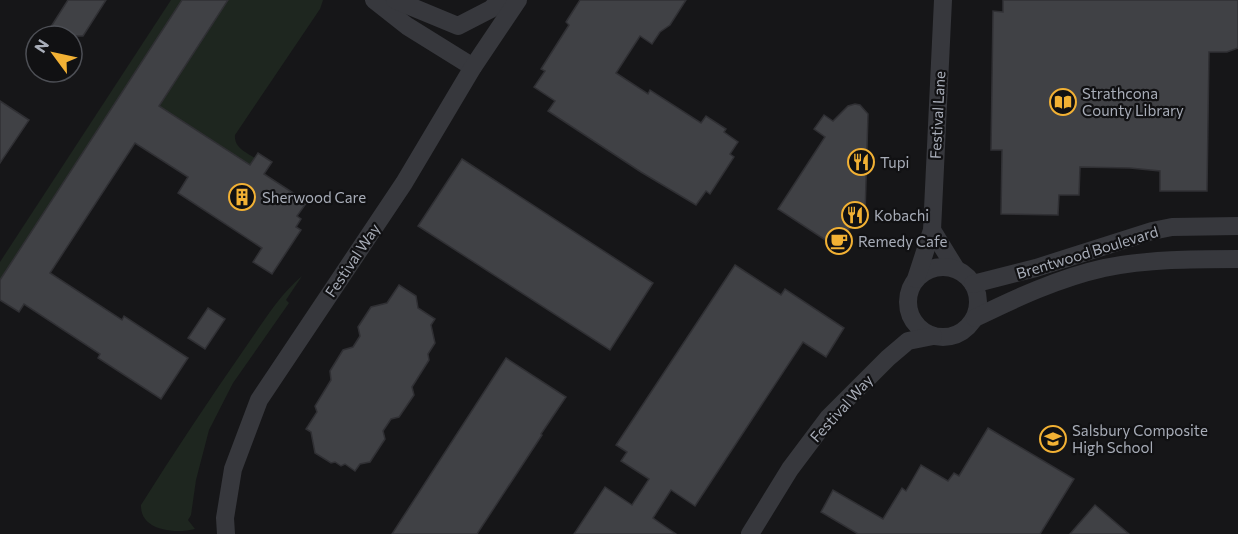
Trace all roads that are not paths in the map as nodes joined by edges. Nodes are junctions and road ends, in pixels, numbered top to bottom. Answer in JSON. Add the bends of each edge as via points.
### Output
{"nodes":[{"id":1,"x":374,"y":0,"type":"edge"},
{"id":2,"x":395,"y":0,"type":"edge"},
{"id":3,"x":500,"y":0,"type":"edge"},
{"id":4,"x":518,"y":0,"type":"edge"},
{"id":5,"x":943,"y":0,"type":"edge"},
{"id":6,"x":473,"y":67,"type":"junction"},
{"id":7,"x":1238,"y":226,"type":"edge"},
{"id":8,"x":932,"y":230,"type":"junction"},
{"id":9,"x":1238,"y":259,"type":"edge"},
{"id":10,"x":956,"y":269,"type":"junction"},
{"id":11,"x":916,"y":279,"type":"junction"},
{"id":12,"x":974,"y":284,"type":"junction"},
{"id":13,"x":975,"y":318,"type":"junction"},
{"id":14,"x":933,"y":336,"type":"junction"},
{"id":15,"x":226,"y":534,"type":"edge"},
{"id":16,"x":750,"y":534,"type":"edge"}],
"edges":[{"from":1,"to":6,"type":"street","via":[[407,26]]},
{"from":2,"to":3,"type":"street","via":[[458,26]]},
{"from":4,"to":6,"type":"street","name":"Festival Way"},
{"from":5,"to":8,"type":"street","name":"Festival Lane"},
{"from":6,"to":15,"type":"street","name":"Festival Way","via":[[404,183],[259,400],[233,469]]},
{"from":7,"to":12,"type":"street","name":"Brentwood Boulevard","via":[[1152,231]]},
{"from":8,"to":10,"type":"street"},
{"from":8,"to":11,"type":"street","name":"Festival Lane"},
{"from":9,"to":13,"type":"street","name":"Brentwood Boulevard","via":[[1165,260],[1104,268],[1042,287]]},
{"from":10,"to":11,"type":"street","via":[[934,267]]},
{"from":10,"to":12,"type":"street"},
{"from":11,"to":14,"type":"street","via":[[907,299],[908,312],[922,331]]},
{"from":12,"to":13,"type":"street","via":[[978,295]]},
{"from":13,"to":14,"type":"street","via":[[957,335]]},
{"from":14,"to":16,"type":"street","name":"Festival Way","via":[[908,341],[829,417]]}]}
